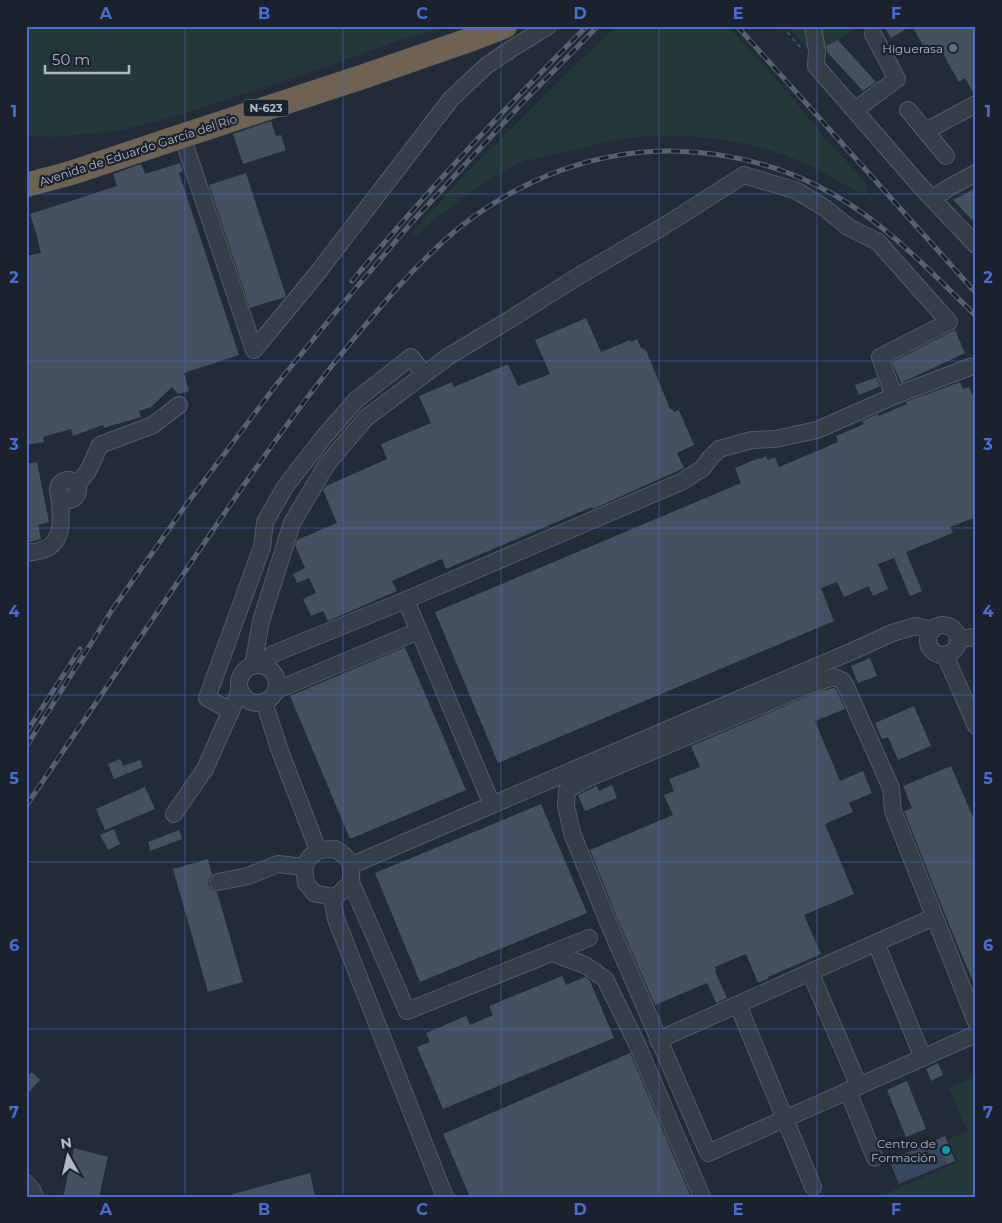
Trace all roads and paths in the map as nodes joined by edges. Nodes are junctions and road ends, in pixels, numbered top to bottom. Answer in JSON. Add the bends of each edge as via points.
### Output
{"nodes":[{"id":1,"x":505,"y":26,"type":"edge"},
{"id":2,"x":548,"y":26,"type":"edge"},
{"id":3,"x":782,"y":26,"type":"edge"},
{"id":4,"x":813,"y":26,"type":"edge"},
{"id":5,"x":873,"y":34,"type":"dead end"},
{"id":6,"x":816,"y":66,"type":"junction"},
{"id":7,"x":974,"y":109,"type":"edge"},
{"id":8,"x":854,"y":110,"type":"junction"},
{"id":9,"x":908,"y":110,"type":"dead end"},
{"id":10,"x":926,"y":131,"type":"junction"},
{"id":11,"x":182,"y":136,"type":"junction"},
{"id":12,"x":946,"y":156,"type":"dead end"},
{"id":13,"x":976,"y":173,"type":"edge"},
{"id":14,"x":26,"y":185,"type":"edge"},
{"id":15,"x":932,"y":199,"type":"junction"},
{"id":16,"x":976,"y":245,"type":"edge"},
{"id":17,"x":976,"y":366,"type":"edge"},
{"id":18,"x":424,"y":374,"type":"junction"},
{"id":19,"x":894,"y":396,"type":"junction"},
{"id":20,"x":179,"y":405,"type":"dead end"},
{"id":21,"x":26,"y":553,"type":"edge"},
{"id":22,"x":406,"y":600,"type":"junction"},
{"id":23,"x":932,"y":630,"type":"junction"},
{"id":24,"x":418,"y":631,"type":"junction"},
{"id":25,"x":976,"y":637,"type":"edge"},
{"id":26,"x":958,"y":640,"type":"junction"},
{"id":27,"x":945,"y":655,"type":"junction"},
{"id":28,"x":256,"y":666,"type":"junction"},
{"id":29,"x":240,"y":690,"type":"junction"},
{"id":30,"x":277,"y":690,"type":"junction"},
{"id":31,"x":264,"y":702,"type":"junction"},
{"id":32,"x":231,"y":711,"type":"junction"},
{"id":33,"x":976,"y":726,"type":"edge"},
{"id":34,"x":492,"y":805,"type":"junction"},
{"id":35,"x":174,"y":814,"type":"dead end"},
{"id":36,"x":318,"y":850,"type":"junction"},
{"id":37,"x":352,"y":865,"type":"junction"},
{"id":38,"x":304,"y":867,"type":"junction"},
{"id":39,"x":218,"y":882,"type":"dead end"},
{"id":40,"x":351,"y":882,"type":"junction"},
{"id":41,"x":332,"y":897,"type":"junction"},
{"id":42,"x":934,"y":917,"type":"junction"},
{"id":43,"x":589,"y":938,"type":"dead end"},
{"id":44,"x":876,"y":943,"type":"junction"},
{"id":45,"x":552,"y":953,"type":"junction"},
{"id":46,"x":810,"y":972,"type":"junction"},
{"id":47,"x":738,"y":1005,"type":"junction"},
{"id":48,"x":976,"y":1022,"type":"edge"},
{"id":49,"x":976,"y":1034,"type":"edge"},
{"id":50,"x":658,"y":1040,"type":"junction"},
{"id":51,"x":923,"y":1058,"type":"junction"},
{"id":52,"x":853,"y":1088,"type":"junction"},
{"id":53,"x":785,"y":1119,"type":"junction"},
{"id":54,"x":875,"y":1158,"type":"dead end"},
{"id":55,"x":26,"y":1183,"type":"edge"},
{"id":56,"x":813,"y":1187,"type":"dead end"},
{"id":57,"x":35,"y":1197,"type":"edge"},
{"id":58,"x":445,"y":1197,"type":"edge"},
{"id":59,"x":702,"y":1197,"type":"edge"}],
"edges":[{"from":1,"to":11,"type":"highway","name":"Avenida de Eduardo García del Río","number":"N-623"},
{"from":2,"to":11,"type":"street","via":[[486,66],[451,99],[254,350]]},
{"from":3,"to":6,"type":"path"},
{"from":4,"to":6,"type":"street"},
{"from":5,"to":8,"type":"street","via":[[897,79]]},
{"from":6,"to":8,"type":"street"},
{"from":7,"to":10,"type":"street"},
{"from":8,"to":15,"type":"street"},
{"from":9,"to":10,"type":"street"},
{"from":10,"to":12,"type":"street"},
{"from":11,"to":14,"type":"highway","name":"Avenida de Eduardo García del Río","number":"N-623"},
{"from":13,"to":15,"type":"street"},
{"from":15,"to":16,"type":"street"},
{"from":17,"to":19,"type":"street"},
{"from":18,"to":19,"type":"street","via":[[744,175],[798,191],[848,227],[878,242],[949,322],[880,357]]},
{"from":18,"to":28,"type":"street","via":[[366,418],[327,464],[292,523],[261,620]]},
{"from":18,"to":32,"type":"street","via":[[411,357],[356,400],[285,487],[265,522],[262,546],[207,698]]},
{"from":19,"to":22,"type":"street","via":[[817,430],[775,439],[752,440],[719,449],[703,468],[681,482]]},
{"from":20,"to":21,"type":"street","via":[[153,425],[100,445],[88,471],[70,493],[58,538],[42,550]]},
{"from":22,"to":24,"type":"street"},
{"from":22,"to":28,"type":"street","via":[[273,654]]},
{"from":23,"to":26,"type":"street","via":[[946,626],[954,630]]},
{"from":23,"to":27,"type":"street","via":[[928,639],[930,648],[938,655]]},
{"from":23,"to":34,"type":"street","via":[[916,626],[892,633]]},
{"from":24,"to":30,"type":"street"},
{"from":24,"to":34,"type":"street"},
{"from":25,"to":26,"type":"street"},
{"from":26,"to":27,"type":"street","via":[[956,649]]},
{"from":27,"to":33,"type":"street"},
{"from":28,"to":29,"type":"street","via":[[242,675]]},
{"from":28,"to":30,"type":"street","via":[[273,672]]},
{"from":29,"to":31,"type":"street","via":[[249,701]]},
{"from":29,"to":32,"type":"street"},
{"from":30,"to":31,"type":"street"},
{"from":31,"to":36,"type":"street"},
{"from":32,"to":35,"type":"street","via":[[205,769]]},
{"from":34,"to":37,"type":"street"},
{"from":36,"to":37,"type":"street","via":[[335,849]]},
{"from":36,"to":38,"type":"street","via":[[308,858]]},
{"from":37,"to":40,"type":"street"},
{"from":38,"to":39,"type":"street","via":[[278,864],[248,876]]},
{"from":38,"to":41,"type":"street","via":[[306,883],[314,893]]},
{"from":40,"to":41,"type":"street"},
{"from":40,"to":45,"type":"street","via":[[407,1011]]},
{"from":41,"to":58,"type":"street","via":[[336,919]]},
{"from":42,"to":44,"type":"street"},
{"from":42,"to":48,"type":"street"},
{"from":42,"to":50,"type":"street","via":[[893,812],[891,788],[848,689],[843,681],[834,677],[584,780],[567,790],[566,806],[572,834]]},
{"from":43,"to":45,"type":"street"},
{"from":44,"to":46,"type":"street"},
{"from":44,"to":51,"type":"street"},
{"from":45,"to":59,"type":"street","via":[[585,965],[605,979],[640,1050]]},
{"from":46,"to":47,"type":"street"},
{"from":46,"to":52,"type":"street"},
{"from":47,"to":50,"type":"street"},
{"from":47,"to":53,"type":"street"},
{"from":49,"to":51,"type":"street"},
{"from":50,"to":53,"type":"street","via":[[708,1153]]},
{"from":51,"to":52,"type":"street"},
{"from":52,"to":53,"type":"street"},
{"from":52,"to":54,"type":"street"},
{"from":53,"to":56,"type":"street"},
{"from":55,"to":57,"type":"street"}]}
